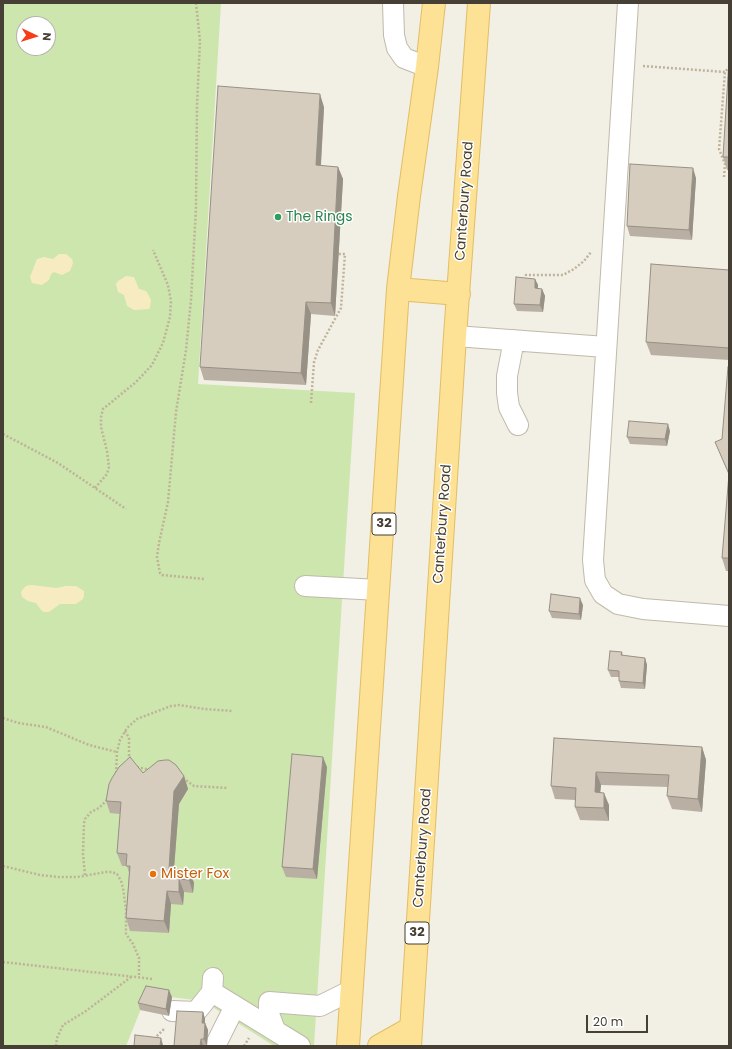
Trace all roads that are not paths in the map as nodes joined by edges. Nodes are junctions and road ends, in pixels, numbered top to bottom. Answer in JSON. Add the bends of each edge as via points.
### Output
{"nodes":[{"id":1,"x":393,"y":3,"type":"edge"},
{"id":2,"x":434,"y":3,"type":"edge"},
{"id":3,"x":479,"y":3,"type":"edge"},
{"id":4,"x":628,"y":3,"type":"edge"},
{"id":5,"x":427,"y":67,"type":"junction"},
{"id":6,"x":398,"y":289,"type":"junction"},
{"id":7,"x":459,"y":294,"type":"junction"},
{"id":8,"x":455,"y":336,"type":"junction"},
{"id":9,"x":514,"y":340,"type":"junction"},
{"id":10,"x":606,"y":347,"type":"junction"},
{"id":11,"x":518,"y":425,"type":"dead end"},
{"id":12,"x":305,"y":586,"type":"dead end"},
{"id":13,"x":379,"y":590,"type":"junction"},
{"id":14,"x":729,"y":616,"type":"edge"},
{"id":15,"x":352,"y":990,"type":"junction"},
{"id":16,"x":235,"y":1006,"type":"junction"},
{"id":17,"x":172,"y":1011,"type":"dead end"},
{"id":18,"x":275,"y":1030,"type":"junction"},
{"id":19,"x":215,"y":1036,"type":"edge"},
{"id":20,"x":410,"y":1037,"type":"edge"},
{"id":21,"x":300,"y":1046,"type":"edge"},
{"id":22,"x":348,"y":1046,"type":"edge"},
{"id":23,"x":379,"y":1046,"type":"edge"}],
"edges":[{"from":1,"to":5,"type":"street","via":[[397,48],[404,58]]},
{"from":2,"to":5,"type":"main road","number":"32"},
{"from":3,"to":7,"type":"main road","name":"Canterbury Road","number":"32"},
{"from":4,"to":10,"type":"street"},
{"from":5,"to":6,"type":"main road","number":"32"},
{"from":6,"to":7,"type":"main road"},
{"from":6,"to":13,"type":"main road","number":"32"},
{"from":7,"to":8,"type":"main road","name":"Canterbury Road","number":"32"},
{"from":8,"to":9,"type":"street"},
{"from":8,"to":20,"type":"main road","name":"Canterbury Road","number":"32"},
{"from":9,"to":10,"type":"street"},
{"from":9,"to":11,"type":"street","via":[[507,376],[507,393],[509,407]]},
{"from":10,"to":14,"type":"street","via":[[593,560],[595,580],[603,594],[618,604],[643,609]]},
{"from":12,"to":13,"type":"street"},
{"from":13,"to":15,"type":"main road","number":"32"},
{"from":15,"to":18,"type":"street","via":[[320,1006],[269,1002],[269,1014]]},
{"from":15,"to":22,"type":"main road","number":"32"},
{"from":16,"to":17,"type":"street","via":[[212,985],[196,1012]]},
{"from":16,"to":18,"type":"street"},
{"from":16,"to":19,"type":"street"},
{"from":18,"to":21,"type":"street"},
{"from":20,"to":23,"type":"main road"}]}
